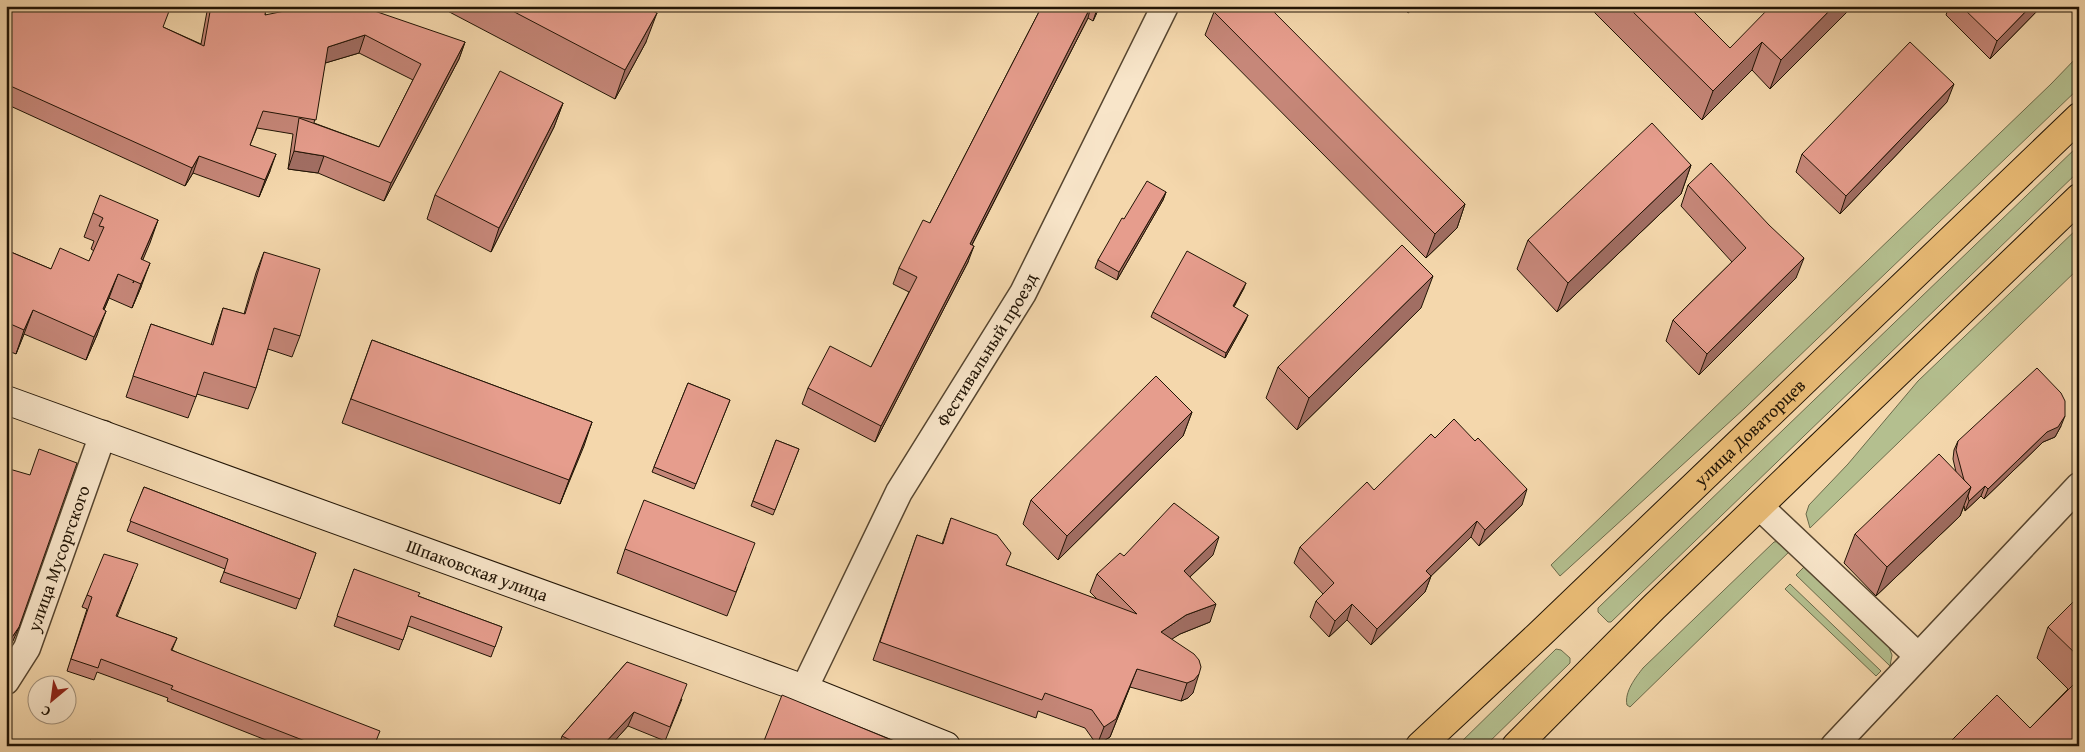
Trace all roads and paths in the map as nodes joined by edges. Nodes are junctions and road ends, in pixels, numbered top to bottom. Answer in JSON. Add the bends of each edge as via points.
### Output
{"nodes":[{"id":1,"x":1165,"y":6,"type":"edge"},
{"id":2,"x":2079,"y":117,"type":"edge"},
{"id":3,"x":2079,"y":198,"type":"edge"},
{"id":4,"x":6,"y":400,"type":"edge"},
{"id":5,"x":103,"y":434,"type":"junction"},
{"id":6,"x":2079,"y":486,"type":"edge"},
{"id":7,"x":1759,"y":506,"type":"junction"},
{"id":8,"x":1918,"y":656,"type":"junction"},
{"id":9,"x":6,"y":681,"type":"edge"},
{"id":10,"x":804,"y":689,"type":"junction"},
{"id":11,"x":946,"y":746,"type":"edge"},
{"id":12,"x":1420,"y":746,"type":"edge"},
{"id":13,"x":1516,"y":746,"type":"edge"},
{"id":14,"x":1834,"y":746,"type":"edge"}],
"edges":[{"from":1,"to":10,"type":"street","name":"Фестивальный проезд","via":[[1023,293],[899,492]]},
{"from":2,"to":12,"type":"main road","name":"улица Доваторцев"},
{"from":3,"to":7,"type":"main road"},
{"from":4,"to":5,"type":"main road","name":"Шпаковская улица"},
{"from":5,"to":9,"type":"street","name":"улица Мусоргского","via":[[27,648]]},
{"from":5,"to":10,"type":"main road","name":"Шпаковская улица"},
{"from":6,"to":8,"type":"street"},
{"from":7,"to":8,"type":"street"},
{"from":7,"to":13,"type":"main road"},
{"from":8,"to":14,"type":"street"},
{"from":10,"to":11,"type":"main road","name":"Шпаковская улица"}]}
